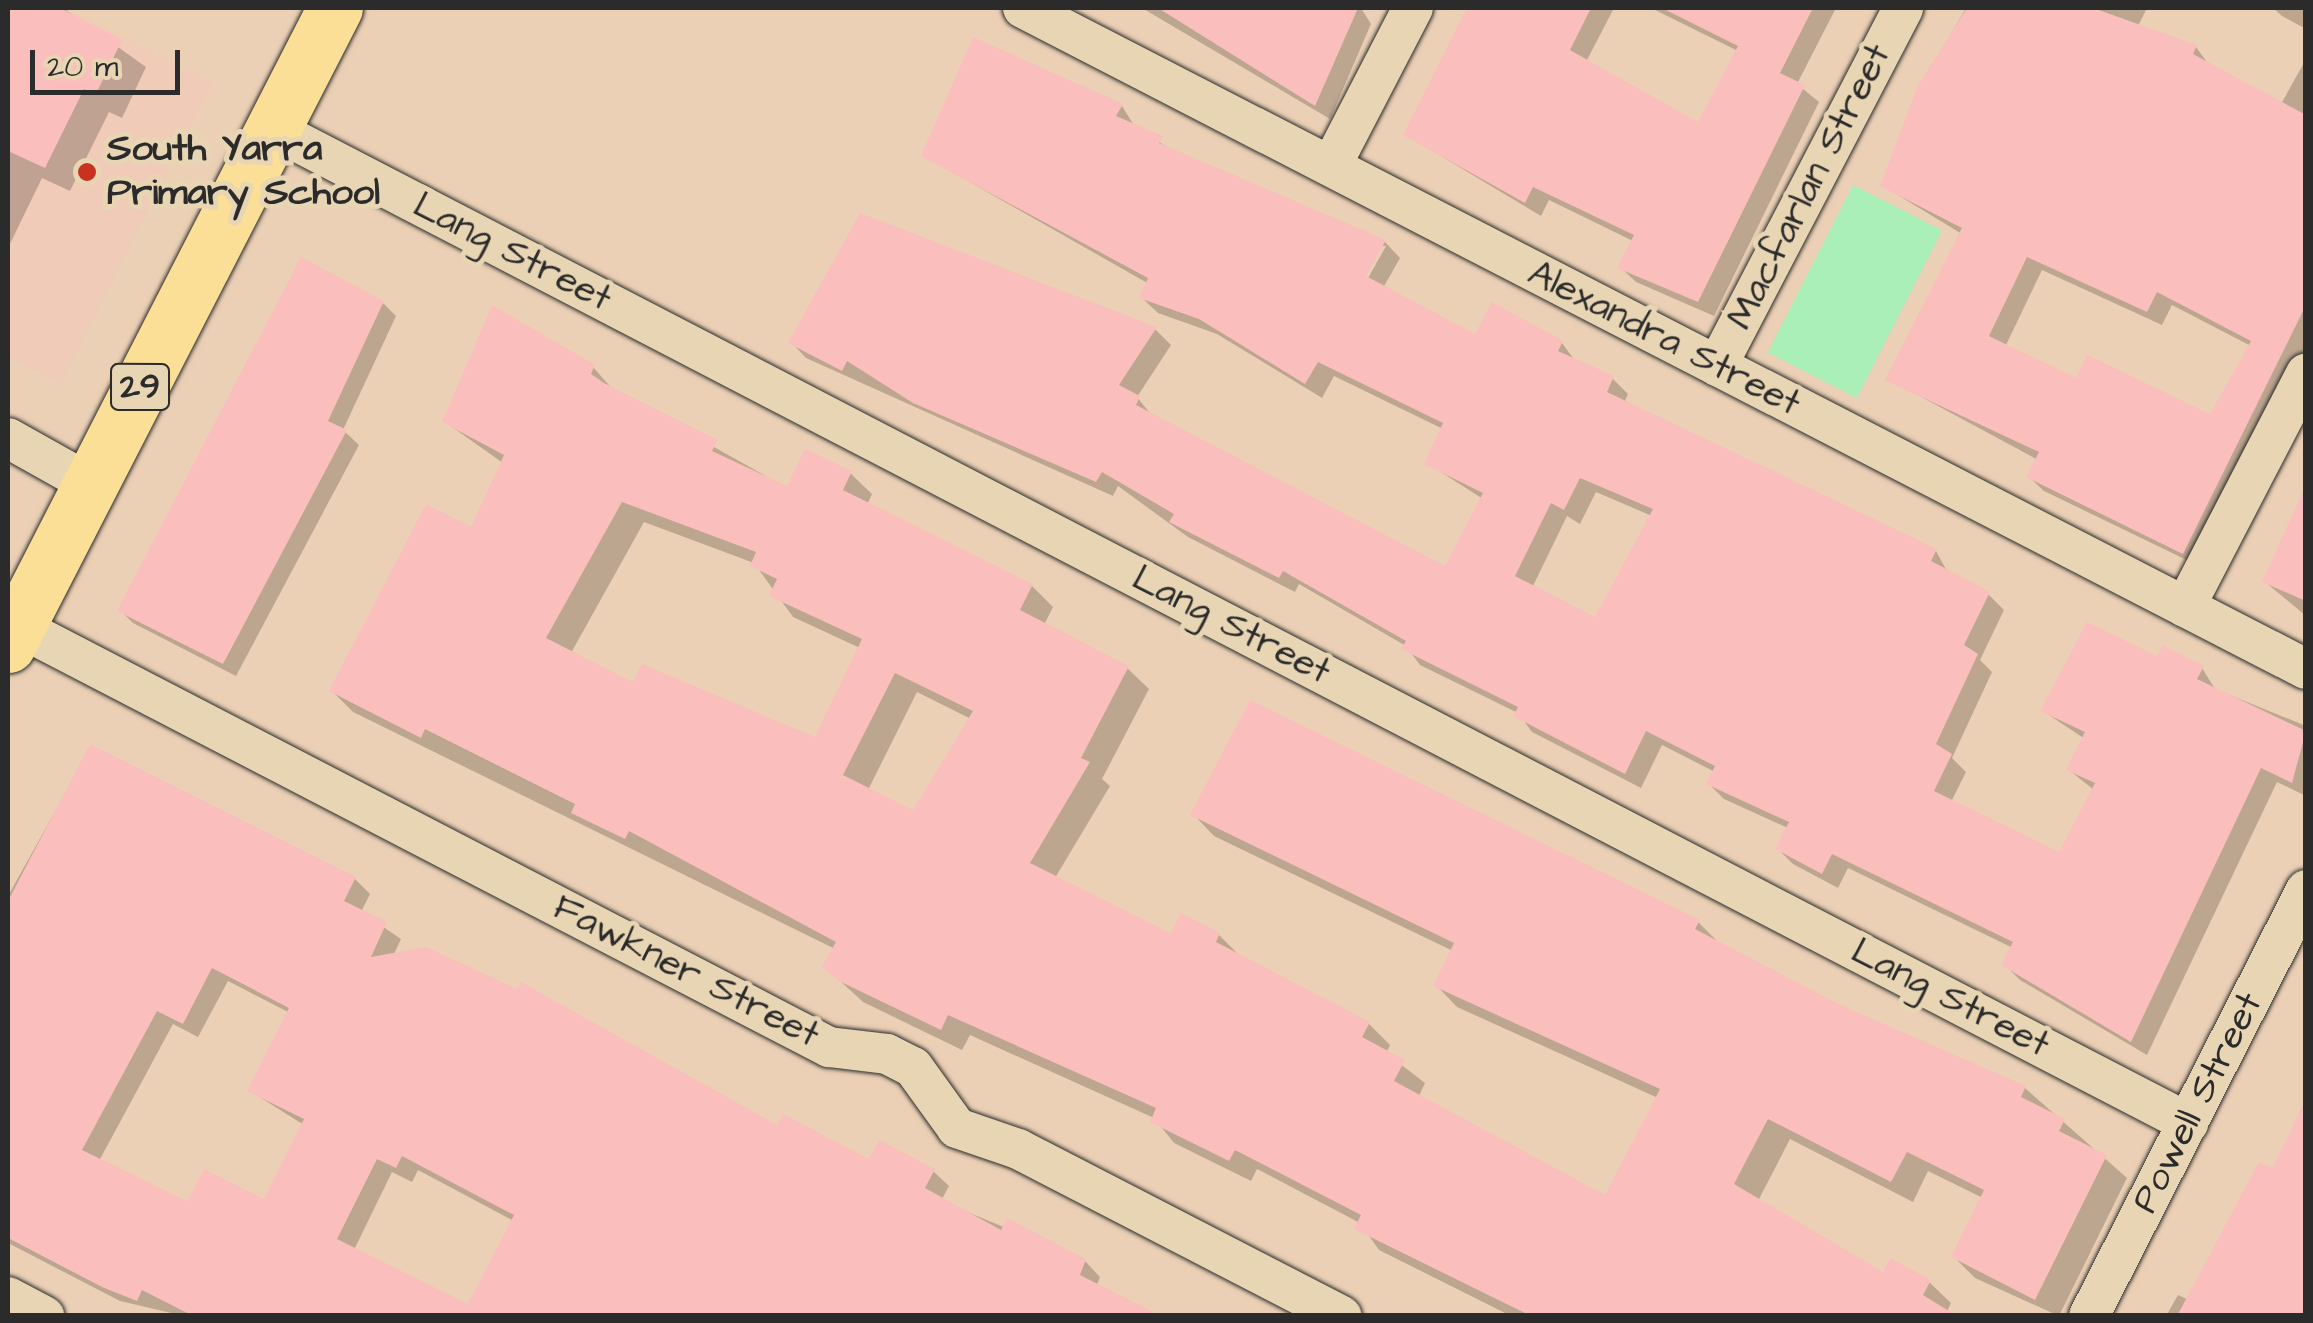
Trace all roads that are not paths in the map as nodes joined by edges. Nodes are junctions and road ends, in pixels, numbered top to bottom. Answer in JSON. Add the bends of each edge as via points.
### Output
{"nodes":[{"id":1,"x":335,"y":8,"type":"edge"},
{"id":2,"x":1023,"y":8,"type":"edge"},
{"id":3,"x":1414,"y":8,"type":"edge"},
{"id":4,"x":1902,"y":8,"type":"edge"},
{"id":5,"x":274,"y":129,"type":"junction"},
{"id":6,"x":1330,"y":166,"type":"junction"},
{"id":7,"x":1717,"y":366,"type":"junction"},
{"id":8,"x":2306,"y":374,"type":"edge"},
{"id":9,"x":8,"y":438,"type":"edge"},
{"id":10,"x":90,"y":484,"type":"junction"},
{"id":11,"x":2185,"y":608,"type":"junction"},
{"id":12,"x":12,"y":635,"type":"edge"},
{"id":13,"x":2306,"y":669,"type":"edge"},
{"id":14,"x":2306,"y":890,"type":"edge"},
{"id":15,"x":2188,"y":1123,"type":"junction"},
{"id":16,"x":8,"y":1297,"type":"edge"},
{"id":17,"x":44,"y":1316,"type":"edge"},
{"id":18,"x":1341,"y":1316,"type":"edge"},
{"id":19,"x":2089,"y":1316,"type":"edge"}],
"edges":[{"from":1,"to":5,"type":"highway","number":"29"},
{"from":2,"to":6,"type":"street","name":"Alexandra Street"},
{"from":3,"to":6,"type":"street"},
{"from":4,"to":7,"type":"street","name":"Macfarlan Street"},
{"from":5,"to":10,"type":"highway","number":"29"},
{"from":5,"to":15,"type":"street","name":"Lang Street"},
{"from":6,"to":7,"type":"street","name":"Alexandra Street"},
{"from":7,"to":11,"type":"street","name":"Alexandra Street"},
{"from":8,"to":11,"type":"street"},
{"from":9,"to":10,"type":"street"},
{"from":10,"to":12,"type":"highway","number":"29"},
{"from":11,"to":13,"type":"street","name":"Alexandra Street"},
{"from":12,"to":18,"type":"street","name":"Fawkner Street","via":[[829,1047],[887,1054],[912,1068],[956,1128],[1018,1149]]},
{"from":14,"to":15,"type":"street","name":"Powell Street"},
{"from":15,"to":19,"type":"street","name":"Powell Street"},
{"from":16,"to":17,"type":"street"}]}
